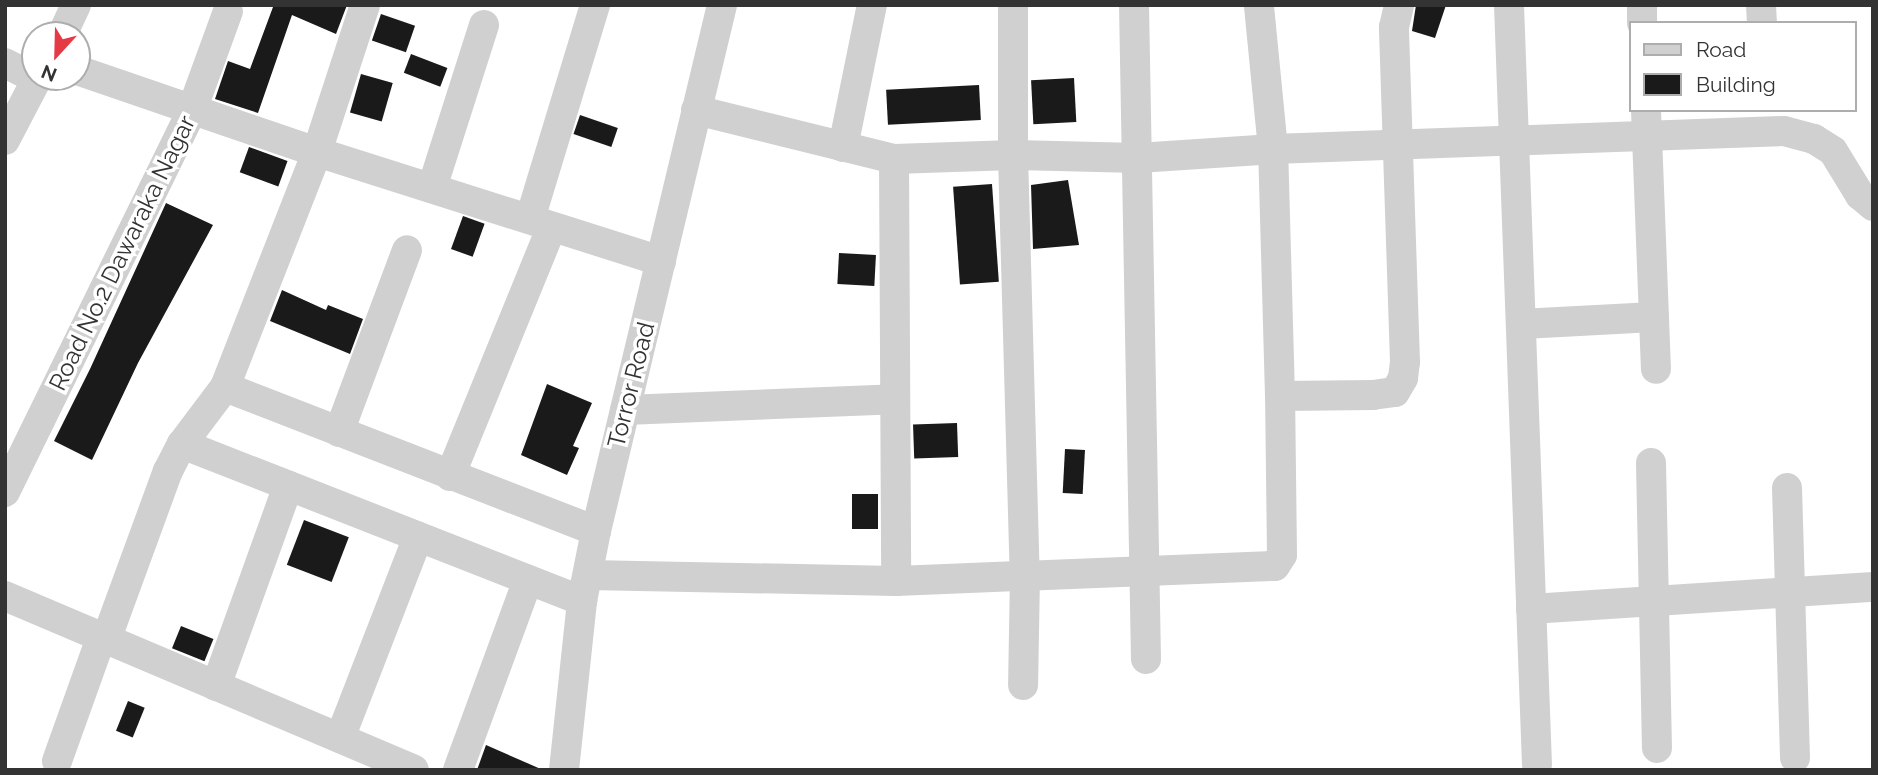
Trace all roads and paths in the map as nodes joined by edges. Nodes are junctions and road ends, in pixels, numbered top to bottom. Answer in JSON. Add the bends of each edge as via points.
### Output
{"nodes":[{"id":1,"x":76,"y":5,"type":"edge"},
{"id":2,"x":365,"y":5,"type":"edge"},
{"id":3,"x":595,"y":5,"type":"edge"},
{"id":4,"x":722,"y":5,"type":"edge"},
{"id":5,"x":872,"y":5,"type":"edge"},
{"id":6,"x":1013,"y":5,"type":"edge"},
{"id":7,"x":1134,"y":5,"type":"edge"},
{"id":8,"x":1259,"y":5,"type":"edge"},
{"id":9,"x":1399,"y":5,"type":"edge"},
{"id":10,"x":1509,"y":5,"type":"edge"},
{"id":11,"x":228,"y":11,"type":"dead end"},
{"id":12,"x":69,"y":21,"type":"edge"},
{"id":13,"x":484,"y":25,"type":"dead end"},
{"id":14,"x":5,"y":63,"type":"edge"},
{"id":15,"x":21,"y":70,"type":"edge"},
{"id":16,"x":91,"y":75,"type":"edge"},
{"id":17,"x":31,"y":91,"type":"edge"},
{"id":18,"x":192,"y":110,"type":"junction"},
{"id":19,"x":696,"y":110,"type":"junction"},
{"id":20,"x":1767,"y":121,"type":"edge"},
{"id":21,"x":1647,"y":123,"type":"edge"},
{"id":22,"x":5,"y":140,"type":"edge"},
{"id":23,"x":1516,"y":141,"type":"junction"},
{"id":24,"x":843,"y":147,"type":"junction"},
{"id":25,"x":1399,"y":147,"type":"junction"},
{"id":26,"x":1273,"y":149,"type":"junction"},
{"id":27,"x":317,"y":152,"type":"junction"},
{"id":28,"x":1013,"y":155,"type":"junction"},
{"id":29,"x":1138,"y":158,"type":"junction"},
{"id":30,"x":894,"y":159,"type":"junction"},
{"id":31,"x":432,"y":188,"type":"junction"},
{"id":32,"x":1873,"y":206,"type":"edge"},
{"id":33,"x":541,"y":223,"type":"junction"},
{"id":34,"x":407,"y":250,"type":"dead end"},
{"id":35,"x":661,"y":261,"type":"junction"},
{"id":36,"x":1654,"y":317,"type":"junction"},
{"id":37,"x":1522,"y":324,"type":"junction"},
{"id":38,"x":1656,"y":369,"type":"dead end"},
{"id":39,"x":225,"y":387,"type":"junction"},
{"id":40,"x":1280,"y":396,"type":"junction"},
{"id":41,"x":895,"y":398,"type":"junction"},
{"id":42,"x":625,"y":410,"type":"junction"},
{"id":43,"x":339,"y":432,"type":"junction"},
{"id":44,"x":182,"y":444,"type":"junction"},
{"id":45,"x":1651,"y":463,"type":"dead end"},
{"id":46,"x":450,"y":476,"type":"junction"},
{"id":47,"x":288,"y":486,"type":"junction"},
{"id":48,"x":1787,"y":488,"type":"dead end"},
{"id":49,"x":5,"y":492,"type":"edge"},
{"id":50,"x":596,"y":531,"type":"junction"},
{"id":51,"x":418,"y":537,"type":"junction"},
{"id":52,"x":1145,"y":570,"type":"junction"},
{"id":53,"x":1026,"y":575,"type":"junction"},
{"id":54,"x":528,"y":580,"type":"junction"},
{"id":55,"x":896,"y":581,"type":"junction"},
{"id":56,"x":1873,"y":587,"type":"edge"},
{"id":57,"x":585,"y":588,"type":"junction"},
{"id":58,"x":1791,"y":591,"type":"junction"},
{"id":59,"x":5,"y":596,"type":"edge"},
{"id":60,"x":1653,"y":601,"type":"junction"},
{"id":61,"x":1531,"y":609,"type":"junction"},
{"id":62,"x":103,"y":639,"type":"junction"},
{"id":63,"x":1146,"y":659,"type":"dead end"},
{"id":64,"x":1023,"y":685,"type":"dead end"},
{"id":65,"x":216,"y":686,"type":"junction"},
{"id":66,"x":340,"y":738,"type":"junction"},
{"id":67,"x":1657,"y":748,"type":"dead end"},
{"id":68,"x":1795,"y":758,"type":"dead end"},
{"id":69,"x":57,"y":761,"type":"dead end"},
{"id":70,"x":1536,"y":764,"type":"dead end"},
{"id":71,"x":414,"y":770,"type":"edge"},
{"id":72,"x":458,"y":770,"type":"edge"},
{"id":73,"x":565,"y":770,"type":"edge"}],
"edges":[{"from":1,"to":12,"type":"street"},
{"from":2,"to":27,"type":"street"},
{"from":3,"to":33,"type":"street"},
{"from":4,"to":19,"type":"street","name":"Torror Road"},
{"from":5,"to":24,"type":"street"},
{"from":6,"to":28,"type":"street"},
{"from":7,"to":29,"type":"street"},
{"from":8,"to":26,"type":"street"},
{"from":9,"to":25,"type":"street","via":[[1394,27]]},
{"from":10,"to":23,"type":"street"},
{"from":11,"to":18,"type":"street","name":"Road No.2 Dawaraka Nagar"},
{"from":13,"to":31,"type":"street"},
{"from":14,"to":15,"type":"street"},
{"from":16,"to":18,"type":"street"},
{"from":17,"to":22,"type":"street"},
{"from":18,"to":27,"type":"street"},
{"from":18,"to":49,"type":"street","name":"Road No.2 Dawaraka Nagar"},
{"from":19,"to":24,"type":"street"},
{"from":19,"to":35,"type":"street","name":"Torror Road"},
{"from":20,"to":21,"type":"street"},
{"from":20,"to":32,"type":"street","via":[[1833,151],[1860,195]]},
{"from":21,"to":23,"type":"street"},
{"from":21,"to":36,"type":"street"},
{"from":23,"to":25,"type":"street"},
{"from":23,"to":37,"type":"street"},
{"from":24,"to":30,"type":"street"},
{"from":25,"to":26,"type":"street"},
{"from":25,"to":40,"type":"street","via":[[1403,378],[1395,391],[1373,395]]},
{"from":26,"to":29,"type":"street"},
{"from":26,"to":40,"type":"street"},
{"from":27,"to":31,"type":"street"},
{"from":27,"to":39,"type":"street"},
{"from":28,"to":29,"type":"street"},
{"from":28,"to":30,"type":"street"},
{"from":28,"to":53,"type":"street"},
{"from":29,"to":52,"type":"street"},
{"from":30,"to":41,"type":"street"},
{"from":31,"to":33,"type":"street"},
{"from":33,"to":35,"type":"street"},
{"from":33,"to":46,"type":"street"},
{"from":34,"to":43,"type":"street"},
{"from":35,"to":42,"type":"street","name":"Torror Road"},
{"from":36,"to":37,"type":"street"},
{"from":36,"to":38,"type":"street"},
{"from":37,"to":61,"type":"street"},
{"from":39,"to":43,"type":"street"},
{"from":39,"to":44,"type":"street"},
{"from":40,"to":52,"type":"street","via":[[1280,561],[1268,568]]},
{"from":41,"to":42,"type":"street"},
{"from":41,"to":55,"type":"street"},
{"from":42,"to":50,"type":"street","name":"Torror Road"},
{"from":43,"to":46,"type":"street"},
{"from":44,"to":47,"type":"street"},
{"from":44,"to":62,"type":"street"},
{"from":45,"to":60,"type":"street"},
{"from":46,"to":50,"type":"street"},
{"from":47,"to":51,"type":"street"},
{"from":47,"to":65,"type":"street"},
{"from":48,"to":58,"type":"street"},
{"from":50,"to":57,"type":"street","name":"Torror Road"},
{"from":51,"to":54,"type":"street"},
{"from":51,"to":66,"type":"street"},
{"from":52,"to":53,"type":"street"},
{"from":52,"to":63,"type":"street"},
{"from":53,"to":55,"type":"street"},
{"from":53,"to":64,"type":"street"},
{"from":54,"to":57,"type":"street"},
{"from":54,"to":72,"type":"street"},
{"from":55,"to":57,"type":"street"},
{"from":56,"to":58,"type":"street"},
{"from":57,"to":73,"type":"street","name":"Torror Road"},
{"from":58,"to":60,"type":"street"},
{"from":58,"to":68,"type":"street"},
{"from":59,"to":62,"type":"street"},
{"from":60,"to":61,"type":"street"},
{"from":60,"to":67,"type":"street"},
{"from":61,"to":70,"type":"street"},
{"from":62,"to":65,"type":"street"},
{"from":62,"to":69,"type":"street"},
{"from":65,"to":66,"type":"street"},
{"from":66,"to":71,"type":"street"}]}
